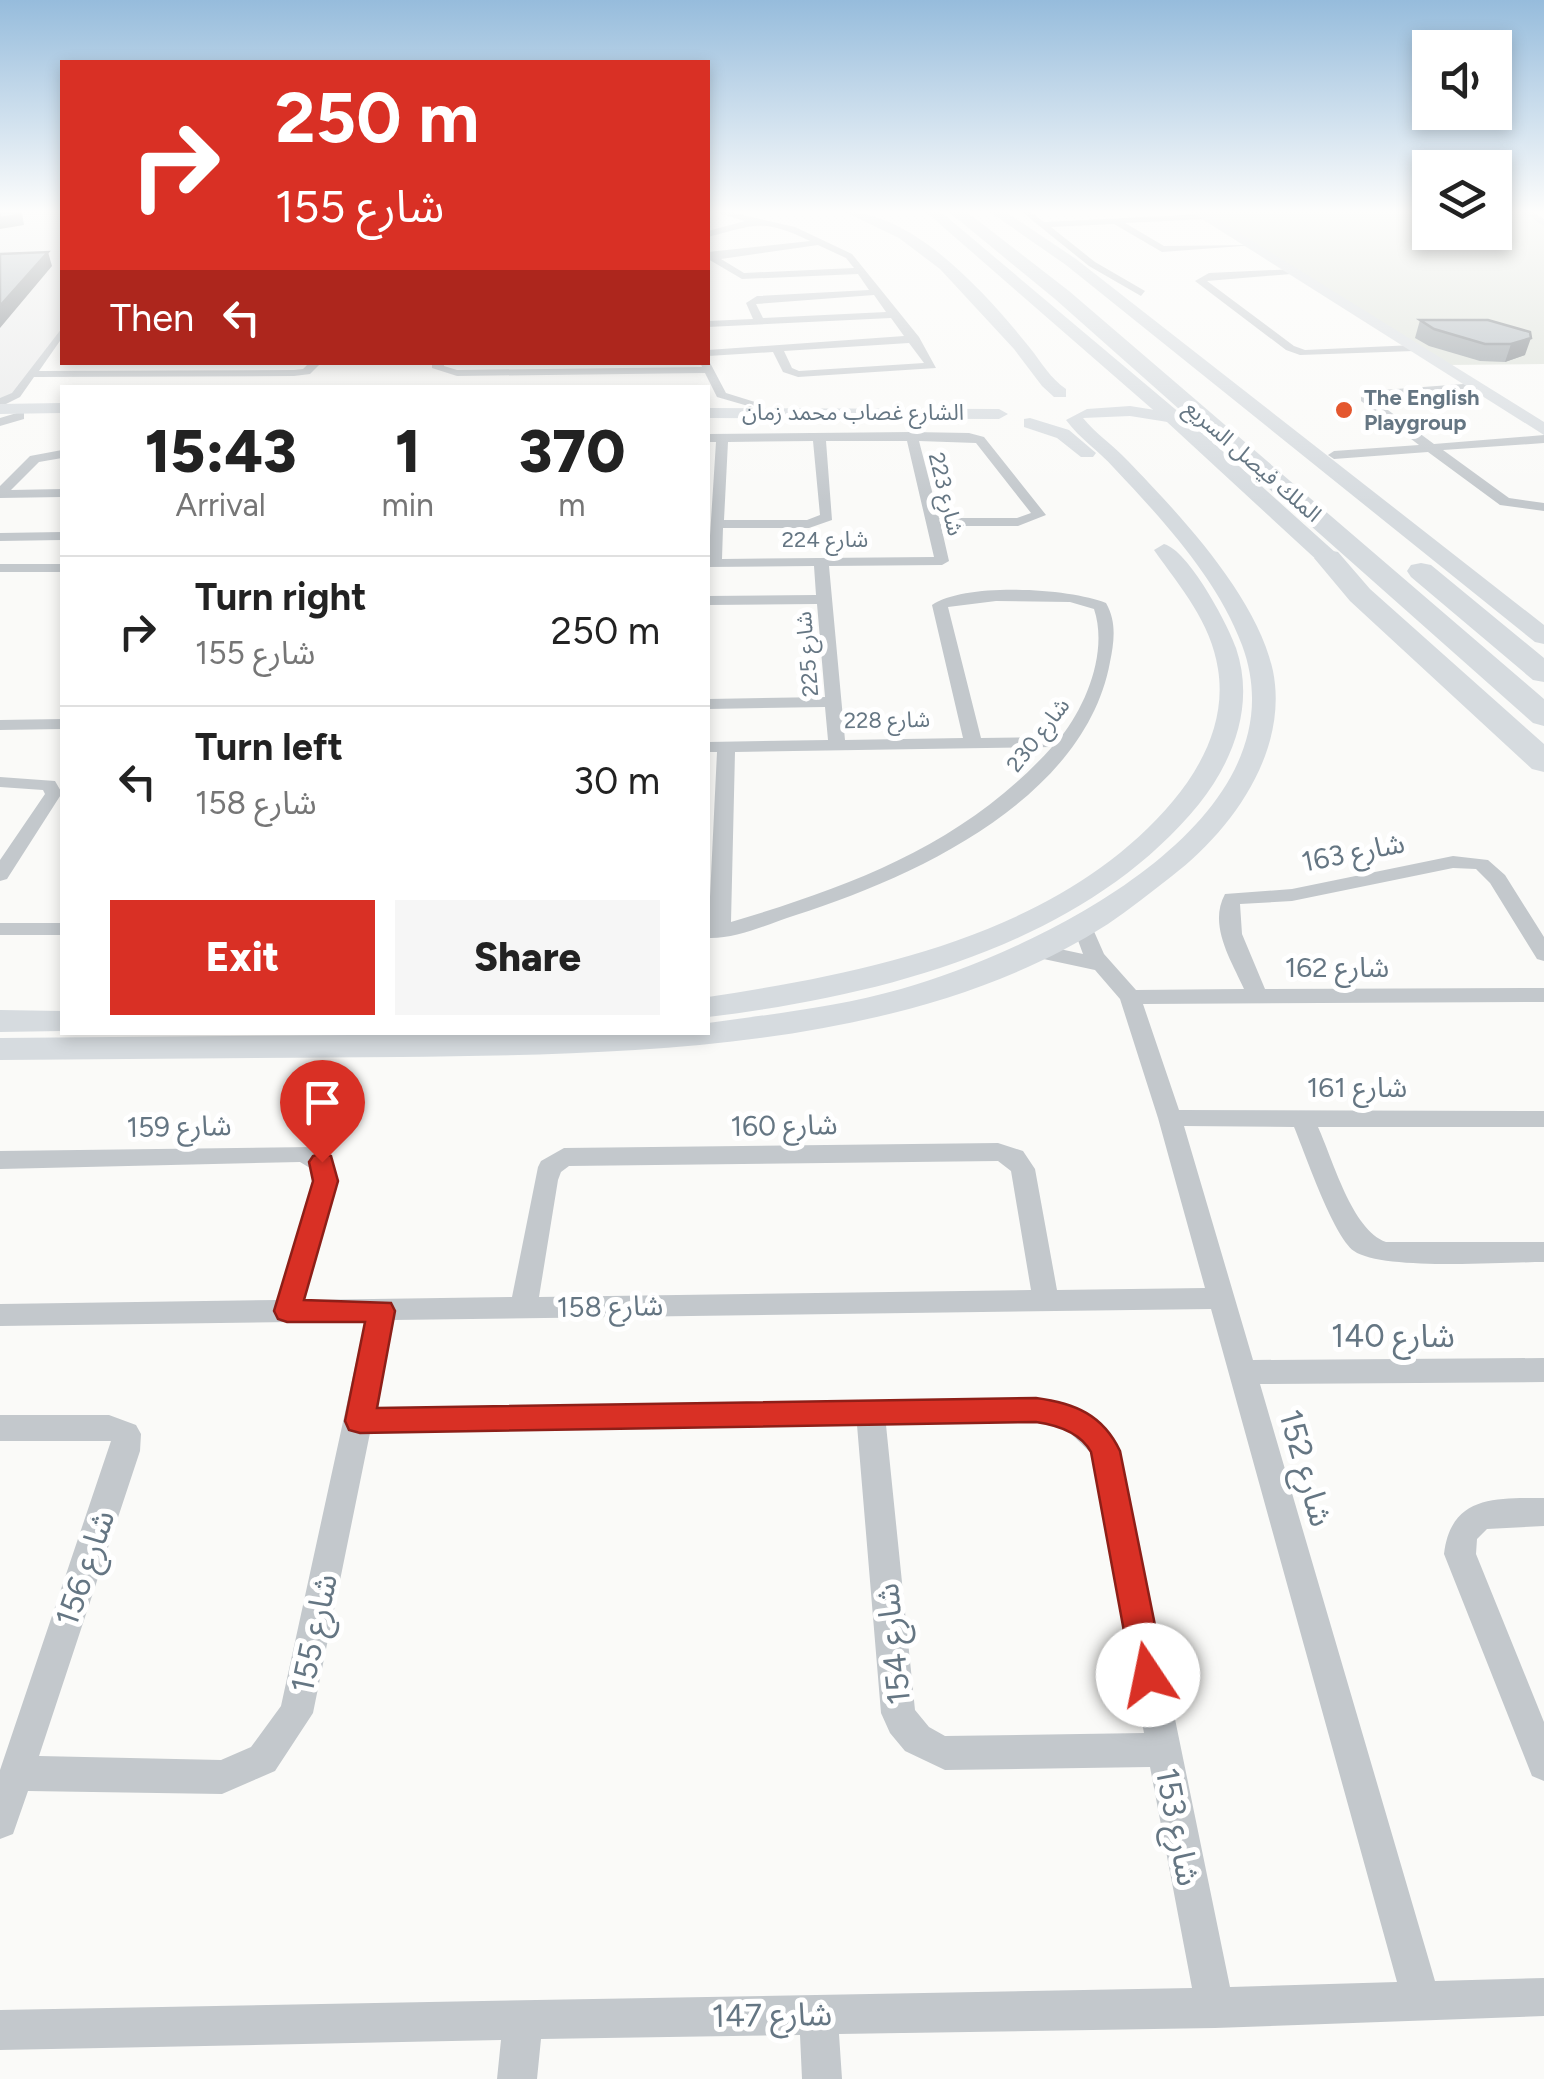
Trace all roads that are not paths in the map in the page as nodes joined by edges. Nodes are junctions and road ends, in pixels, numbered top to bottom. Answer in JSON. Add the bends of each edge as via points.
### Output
{"nodes":[{"id":1,"x":754,"y":309,"type":"edge"},
{"id":2,"x":891,"y":309,"type":"edge"},
{"id":3,"x":965,"y":309,"type":"edge"},
{"id":4,"x":985,"y":309,"type":"edge"},
{"id":5,"x":1048,"y":309,"type":"edge"},
{"id":6,"x":1078,"y":309,"type":"edge"},
{"id":7,"x":1104,"y":309,"type":"edge"},
{"id":8,"x":1130,"y":309,"type":"edge"},
{"id":9,"x":1240,"y":309,"type":"edge"},
{"id":10,"x":1351,"y":309,"type":"edge"},
{"id":11,"x":895,"y":315,"type":"junction"},
{"id":12,"x":760,"y":322,"type":"junction"},
{"id":13,"x":710,"y":324,"type":"edge"},
{"id":14,"x":60,"y":334,"type":"edge"},
{"id":15,"x":915,"y":340,"type":"junction"},
{"id":16,"x":778,"y":348,"type":"junction"},
{"id":17,"x":1414,"y":348,"type":"junction"},
{"id":18,"x":710,"y":352,"type":"edge"},
{"id":19,"x":314,"y":365,"type":"edge"},
{"id":20,"x":440,"y":365,"type":"edge"},
{"id":21,"x":1014,"y":365,"type":"dead end"},
{"id":22,"x":707,"y":366,"type":"edge"},
{"id":23,"x":115,"y":368,"type":"edge"},
{"id":24,"x":217,"y":368,"type":"edge"},
{"id":25,"x":31,"y":374,"type":"junction"},
{"id":26,"x":1472,"y":385,"type":"junction"},
{"id":27,"x":1138,"y":388,"type":"junction"},
{"id":28,"x":1028,"y":390,"type":"dead end"},
{"id":29,"x":1060,"y":393,"type":"junction"},
{"id":30,"x":16,"y":396,"type":"junction"},
{"id":31,"x":711,"y":400,"type":"edge"},
{"id":32,"x":997,"y":403,"type":"junction"},
{"id":33,"x":1081,"y":411,"type":"junction"},
{"id":34,"x":27,"y":412,"type":"junction"},
{"id":35,"x":60,"y":412,"type":"edge"},
{"id":36,"x":710,"y":412,"type":"edge"},
{"id":37,"x":0,"y":413,"type":"edge"},
{"id":38,"x":1174,"y":418,"type":"junction"},
{"id":39,"x":1030,"y":423,"type":"junction"},
{"id":40,"x":1544,"y":430,"type":"edge"},
{"id":41,"x":912,"y":436,"type":"junction"},
{"id":42,"x":819,"y":437,"type":"junction"},
{"id":43,"x":715,"y":438,"type":"edge"},
{"id":44,"x":1544,"y":440,"type":"edge"},
{"id":45,"x":1430,"y":448,"type":"junction"},
{"id":46,"x":60,"y":454,"type":"edge"},
{"id":47,"x":1334,"y":455,"type":"dead end"},
{"id":48,"x":60,"y":493,"type":"edge"},
{"id":49,"x":0,"y":494,"type":"edge"},
{"id":50,"x":1544,"y":508,"type":"edge"},
{"id":51,"x":932,"y":522,"type":"junction"},
{"id":52,"x":719,"y":524,"type":"junction"},
{"id":53,"x":60,"y":536,"type":"edge"},
{"id":54,"x":0,"y":537,"type":"edge"},
{"id":55,"x":1328,"y":558,"type":"junction"},
{"id":56,"x":942,"y":561,"type":"joint"},
{"id":57,"x":821,"y":562,"type":"junction"},
{"id":58,"x":711,"y":563,"type":"edge"},
{"id":59,"x":0,"y":568,"type":"edge"},
{"id":60,"x":60,"y":568,"type":"edge"},
{"id":61,"x":824,"y":599,"type":"junction"},
{"id":62,"x":710,"y":601,"type":"edge"},
{"id":63,"x":1543,"y":636,"type":"edge"},
{"id":64,"x":1544,"y":673,"type":"edge"},
{"id":65,"x":834,"y":702,"type":"junction"},
{"id":66,"x":710,"y":704,"type":"edge"},
{"id":67,"x":1544,"y":716,"type":"edge"},
{"id":68,"x":60,"y":724,"type":"edge"},
{"id":69,"x":0,"y":725,"type":"edge"},
{"id":70,"x":1544,"y":730,"type":"edge"},
{"id":71,"x":974,"y":742,"type":"junction"},
{"id":72,"x":1067,"y":742,"type":"junction"},
{"id":73,"x":838,"y":743,"type":"junction"},
{"id":74,"x":717,"y":747,"type":"edge"},
{"id":75,"x":1544,"y":762,"type":"edge"},
{"id":76,"x":0,"y":782,"type":"edge"},
{"id":77,"x":0,"y":874,"type":"edge"},
{"id":78,"x":1082,"y":924,"type":"junction"},
{"id":79,"x":60,"y":928,"type":"edge"},
{"id":80,"x":0,"y":929,"type":"edge"},
{"id":81,"x":714,"y":932,"type":"edge"},
{"id":82,"x":1032,"y":950,"type":"junction"},
{"id":83,"x":1544,"y":954,"type":"edge"},
{"id":84,"x":1102,"y":966,"type":"junction"},
{"id":85,"x":1130,"y":996,"type":"junction"},
{"id":86,"x":1544,"y":996,"type":"edge"},
{"id":87,"x":1258,"y":997,"type":"junction"},
{"id":88,"x":710,"y":1007,"type":"edge"},
{"id":89,"x":0,"y":1021,"type":"edge"},
{"id":90,"x":60,"y":1032,"type":"edge"},
{"id":91,"x":710,"y":1033,"type":"edge"},
{"id":92,"x":681,"y":1035,"type":"edge"},
{"id":93,"x":80,"y":1036,"type":"edge"},
{"id":94,"x":0,"y":1049,"type":"edge"},
{"id":95,"x":1302,"y":1117,"type":"junction"},
{"id":96,"x":1170,"y":1118,"type":"junction"},
{"id":97,"x":1544,"y":1118,"type":"edge"},
{"id":98,"x":0,"y":1160,"type":"edge"},
{"id":99,"x":1544,"y":1252,"type":"edge"},
{"id":100,"x":1221,"y":1298,"type":"junction"},
{"id":101,"x":1046,"y":1301,"type":"junction"},
{"id":102,"x":524,"y":1307,"type":"junction"},
{"id":103,"x":287,"y":1311,"type":"junction"},
{"id":104,"x":381,"y":1311,"type":"junction"},
{"id":105,"x":0,"y":1314,"type":"edge"},
{"id":106,"x":1544,"y":1370,"type":"edge"},
{"id":107,"x":1243,"y":1372,"type":"junction"},
{"id":108,"x":870,"y":1414,"type":"junction"},
{"id":109,"x":360,"y":1421,"type":"junction"},
{"id":110,"x":0,"y":1428,"type":"edge"},
{"id":111,"x":1544,"y":1512,"type":"edge"},
{"id":112,"x":1163,"y":1750,"type":"junction"},
{"id":113,"x":1544,"y":1764,"type":"edge"},
{"id":114,"x":16,"y":1773,"type":"junction"},
{"id":115,"x":0,"y":1821,"type":"edge"},
{"id":116,"x":1544,"y":1996,"type":"edge"},
{"id":117,"x":1421,"y":2001,"type":"junction"},
{"id":118,"x":1215,"y":2008,"type":"junction"},
{"id":119,"x":819,"y":2015,"type":"junction"},
{"id":120,"x":523,"y":2018,"type":"junction"},
{"id":121,"x":0,"y":2030,"type":"edge"},
{"id":122,"x":516,"y":2079,"type":"edge"},
{"id":123,"x":822,"y":2079,"type":"edge"}],
"edges":[{"from":1,"to":12,"type":"street"},
{"from":2,"to":11,"type":"street"},
{"from":3,"to":21,"type":"street"},
{"from":4,"to":29,"type":"street"},
{"from":5,"to":27,"type":"main road","name":"الملك فيصل السريع"},
{"from":6,"to":67,"type":"highway","name":"الملك فيصل السريع"},
{"from":7,"to":64,"type":"highway","name":"الملك فيصل السريع"},
{"from":8,"to":63,"type":"main road","name":"الملك فيصل السريع"},
{"from":9,"to":17,"type":"street","via":[[1304,353]]},
{"from":10,"to":17,"type":"street"},
{"from":11,"to":12,"type":"street"},
{"from":11,"to":15,"type":"street"},
{"from":12,"to":13,"type":"street"},
{"from":14,"to":25,"type":"street"},
{"from":15,"to":16,"type":"street"},
{"from":15,"to":16,"type":"street","via":[[932,366],[798,374],[787,370]]},
{"from":16,"to":18,"type":"street"},
{"from":17,"to":26,"type":"street"},
{"from":19,"to":24,"type":"street","via":[[306,372]]},
{"from":20,"to":22,"type":"street","via":[[456,373]]},
{"from":23,"to":24,"type":"street"},
{"from":23,"to":25,"type":"street"},
{"from":25,"to":30,"type":"street"},
{"from":26,"to":40,"type":"street"},
{"from":26,"to":45,"type":"street","via":[[1366,396]]},
{"from":27,"to":33,"type":"street","via":[[1135,396]]},
{"from":27,"to":38,"type":"main road","name":"الملك فيصل السريع"},
{"from":28,"to":29,"type":"street"},
{"from":29,"to":33,"type":"street"},
{"from":30,"to":34,"type":"street"},
{"from":30,"to":37,"type":"street"},
{"from":31,"to":32,"type":"street","name":"الشارع غصاب محمد زمان"},
{"from":32,"to":36,"type":"street","name":"الشارع غصاب محمد زمان"},
{"from":32,"to":39,"type":"street"},
{"from":33,"to":38,"type":"street"},
{"from":33,"to":39,"type":"street"},
{"from":33,"to":78,"type":"street","via":[[1227,596],[1252,640],[1263,697],[1248,766],[1210,826],[1146,884]]},
{"from":34,"to":35,"type":"street"},
{"from":34,"to":37,"type":"street"},
{"from":38,"to":55,"type":"main road","name":"الملك فيصل السريع"},
{"from":39,"to":88,"type":"street","via":[[1062,434],[1098,466],[1188,580],[1216,627],[1232,695],[1223,742],[1207,775],[1167,826],[1129,859],[1019,924],[869,978]]},
{"from":41,"to":42,"type":"street"},
{"from":41,"to":51,"type":"street","name":"شارع 223"},
{"from":41,"to":51,"type":"street","via":[[980,440],[1039,515],[1018,522]]},
{"from":42,"to":43,"type":"street"},
{"from":42,"to":52,"type":"street","via":[[827,517],[809,524]]},
{"from":43,"to":52,"type":"street"},
{"from":44,"to":45,"type":"street"},
{"from":45,"to":47,"type":"street"},
{"from":45,"to":50,"type":"street","via":[[1505,502]]},
{"from":46,"to":49,"type":"street","via":[[35,458]]},
{"from":48,"to":49,"type":"street"},
{"from":51,"to":56,"type":"street","name":"شارع 223"},
{"from":52,"to":58,"type":"street"},
{"from":53,"to":54,"type":"street"},
{"from":55,"to":70,"type":"highway"},
{"from":55,"to":75,"type":"highway"},
{"from":56,"to":57,"type":"street","name":"شارع 224"},
{"from":57,"to":58,"type":"street","name":"شارع 224"},
{"from":57,"to":61,"type":"street","name":"شارع 225"},
{"from":59,"to":60,"type":"street"},
{"from":61,"to":62,"type":"street"},
{"from":61,"to":65,"type":"street","name":"شارع 225"},
{"from":65,"to":66,"type":"street"},
{"from":65,"to":73,"type":"street","name":"شارع 225"},
{"from":68,"to":69,"type":"street"},
{"from":71,"to":72,"type":"street","name":"شارع 228"},
{"from":71,"to":72,"type":"street","name":"شارع 230","via":[[940,605],[958,599],[1074,598],[1101,606],[1105,644],[1098,685]]},
{"from":71,"to":73,"type":"street","name":"شارع 228"},
{"from":72,"to":81,"type":"street","name":"شارع 230","via":[[1026,788],[958,841],[854,892]]},
{"from":73,"to":74,"type":"street","name":"شارع 228"},
{"from":74,"to":81,"type":"street"},
{"from":76,"to":77,"type":"street","via":[[39,781],[54,794]]},
{"from":78,"to":82,"type":"street"},
{"from":78,"to":84,"type":"street","name":"شارع 152"},
{"from":79,"to":80,"type":"street"},
{"from":82,"to":84,"type":"street"},
{"from":82,"to":91,"type":"street","via":[[903,998]]},
{"from":83,"to":87,"type":"street","name":"شارع 163","via":[[1498,878],[1481,864],[1453,862],[1292,894],[1232,898],[1228,922]]},
{"from":84,"to":85,"type":"street","name":"شارع 152"},
{"from":85,"to":87,"type":"street","name":"شارع 162"},
{"from":85,"to":96,"type":"street","name":"شارع 152"},
{"from":86,"to":87,"type":"street","name":"شارع 162"},
{"from":89,"to":90,"type":"street"},
{"from":92,"to":93,"type":"street","via":[[554,1044]]},
{"from":93,"to":94,"type":"street"},
{"from":95,"to":96,"type":"street","name":"شارع 161"},
{"from":95,"to":97,"type":"street","name":"شارع 161"},
{"from":95,"to":99,"type":"street","via":[[1350,1228],[1364,1244],[1385,1252]]},
{"from":96,"to":100,"type":"street","name":"شارع 152"},
{"from":98,"to":103,"type":"street","name":"شارع 159","via":[[304,1154],[322,1162],[326,1181]]},
{"from":100,"to":101,"type":"street","name":"شارع 158"},
{"from":100,"to":107,"type":"street","name":"شارع 152"},
{"from":101,"to":102,"type":"street","name":"شارع 158"},
{"from":101,"to":102,"type":"street","name":"شارع 160","via":[[1023,1169],[998,1152],[564,1157],[546,1180]]},
{"from":102,"to":104,"type":"street","name":"شارع 158"},
{"from":103,"to":104,"type":"street","name":"شارع 158"},
{"from":103,"to":105,"type":"street","name":"شارع 158"},
{"from":104,"to":109,"type":"street","name":"شارع 155"},
{"from":106,"to":107,"type":"street","name":"شارع 140"},
{"from":107,"to":117,"type":"street","name":"شارع 152"},
{"from":108,"to":109,"type":"street","name":"شارع 153"},
{"from":108,"to":112,"type":"street","name":"شارع 153","via":[[1036,1410],[1063,1414],[1096,1434],[1105,1451]]},
{"from":108,"to":112,"type":"street","name":"شارع 154","via":[[898,1713],[906,1730],[944,1753]]},
{"from":109,"to":114,"type":"street","name":"شارع 155","via":[[296,1713],[263,1758],[222,1776]]},
{"from":110,"to":114,"type":"street","name":"شارع 156","via":[[108,1428],[126,1434]]},
{"from":111,"to":113,"type":"street","via":[[1485,1513],[1470,1520],[1460,1543]]},
{"from":112,"to":118,"type":"street","name":"شارع 153"},
{"from":114,"to":115,"type":"street","name":"شارع 156"},
{"from":116,"to":117,"type":"street","name":"شارع 147"},
{"from":117,"to":118,"type":"street","name":"شارع 147"},
{"from":118,"to":119,"type":"street","name":"شارع 147"},
{"from":119,"to":120,"type":"street","name":"شارع 147"},
{"from":119,"to":123,"type":"street"},
{"from":120,"to":121,"type":"street","name":"شارع 147"},
{"from":120,"to":122,"type":"street"}]}
